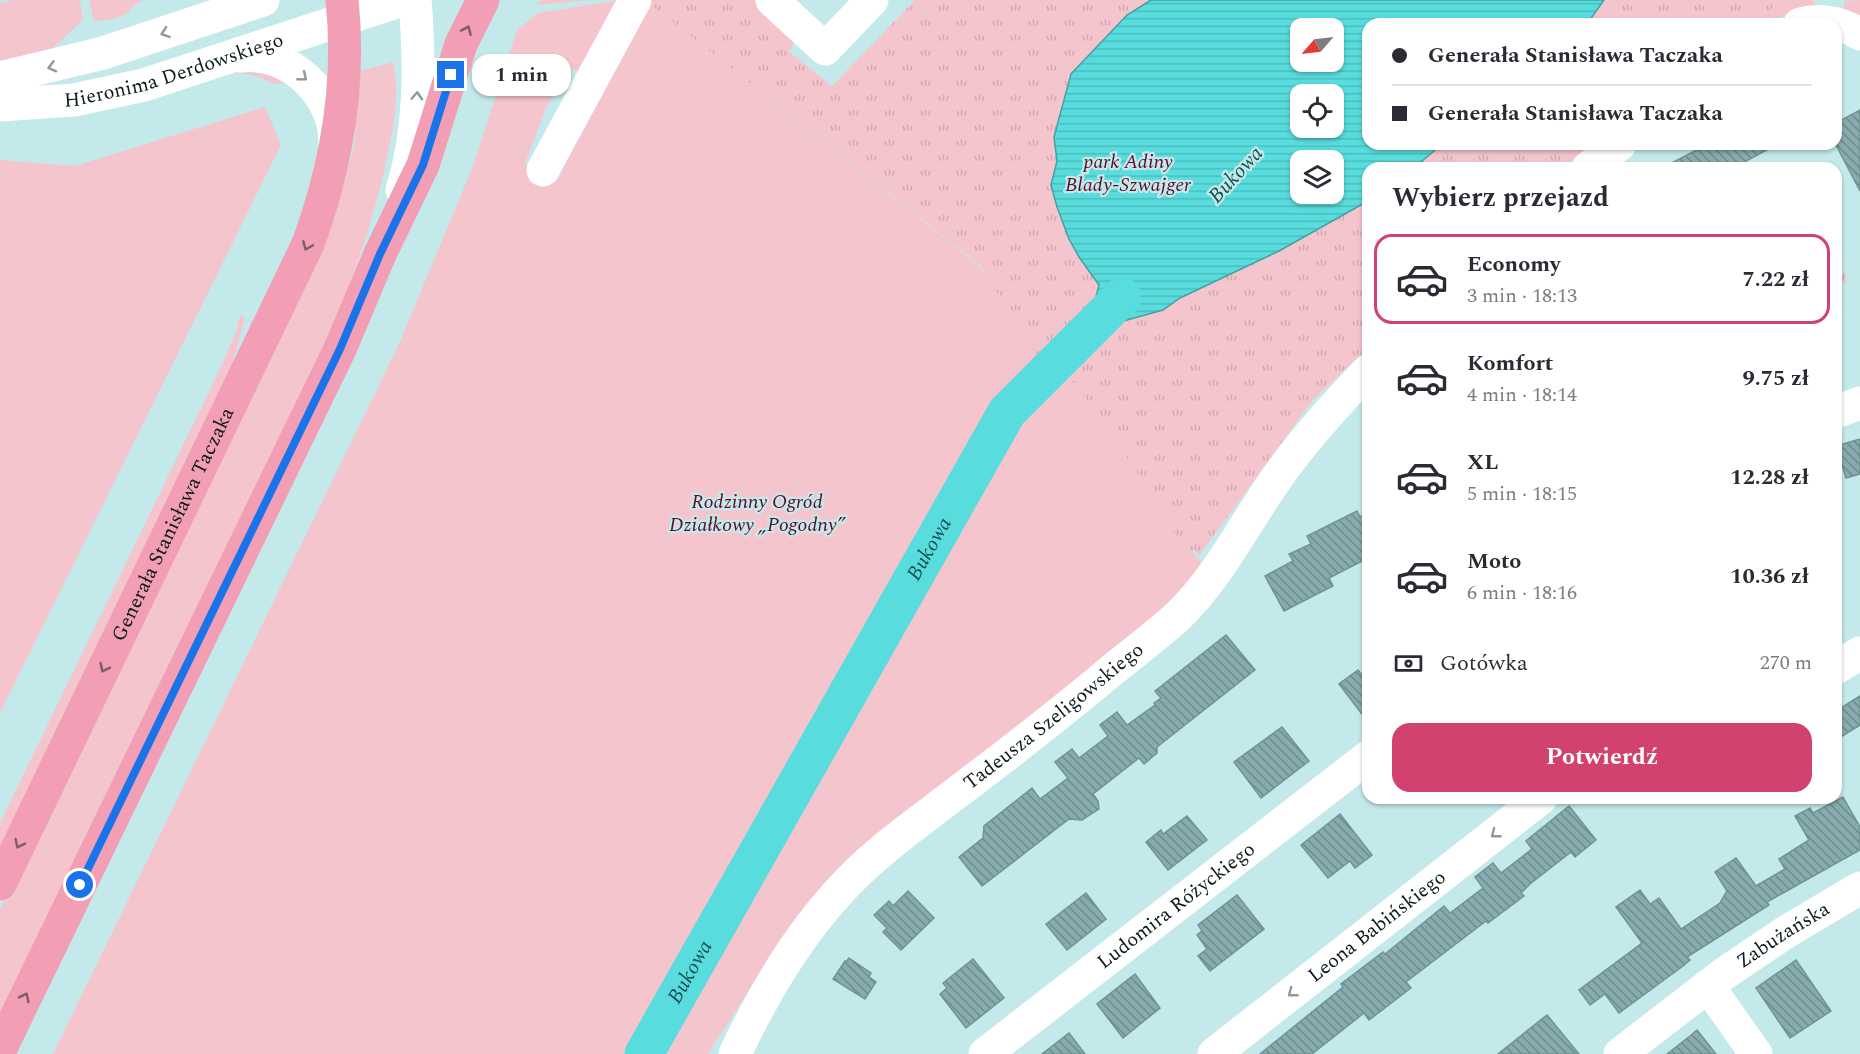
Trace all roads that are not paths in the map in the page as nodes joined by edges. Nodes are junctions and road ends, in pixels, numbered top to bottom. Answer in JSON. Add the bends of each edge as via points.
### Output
{"nodes":[{"id":1,"x":263,"y":0,"type":"edge"},
{"id":2,"x":402,"y":0,"type":"edge"},
{"id":3,"x":415,"y":0,"type":"edge"},
{"id":4,"x":483,"y":0,"type":"edge"},
{"id":5,"x":635,"y":0,"type":"edge"},
{"id":6,"x":872,"y":0,"type":"edge"},
{"id":7,"x":787,"y":5,"type":"edge"},
{"id":8,"x":232,"y":7,"type":"edge"},
{"id":9,"x":343,"y":10,"type":"edge"},
{"id":10,"x":1842,"y":25,"type":"edge"},
{"id":11,"x":1860,"y":34,"type":"edge"},
{"id":12,"x":229,"y":57,"type":"junction"},
{"id":13,"x":0,"y":78,"type":"edge"},
{"id":14,"x":0,"y":105,"type":"edge"},
{"id":15,"x":1612,"y":150,"type":"edge"},
{"id":16,"x":334,"y":159,"type":"junction"},
{"id":17,"x":1596,"y":162,"type":"edge"},
{"id":18,"x":543,"y":170,"type":"dead end"},
{"id":19,"x":380,"y":254,"type":"junction"},
{"id":20,"x":1362,"y":378,"type":"edge"},
{"id":21,"x":1860,"y":403,"type":"edge"},
{"id":22,"x":1842,"y":410,"type":"edge"},
{"id":23,"x":1860,"y":653,"type":"edge"},
{"id":24,"x":1842,"y":664,"type":"edge"},
{"id":25,"x":1362,"y":762,"type":"edge"},
{"id":26,"x":1533,"y":804,"type":"edge"},
{"id":27,"x":0,"y":884,"type":"edge"},
{"id":28,"x":1860,"y":888,"type":"edge"},
{"id":29,"x":1708,"y":986,"type":"junction"},
{"id":30,"x":0,"y":1050,"type":"edge"},
{"id":31,"x":735,"y":1054,"type":"edge"},
{"id":32,"x":985,"y":1054,"type":"edge"},
{"id":33,"x":1214,"y":1054,"type":"edge"},
{"id":34,"x":1620,"y":1054,"type":"edge"},
{"id":35,"x":1756,"y":1054,"type":"edge"}],
"edges":[{"from":1,"to":8,"type":"street","name":"Hieronima Derdowskiego"},
{"from":2,"to":9,"type":"street","name":"Hieronima Derdowskiego"},
{"from":19,"to":3,"type":"street","one_way":true,"via":[[403,185],[415,122],[419,58]]},
{"from":19,"to":4,"type":"main road","one_way":true,"via":[[423,165],[461,44]]},
{"from":5,"to":18,"type":"street"},
{"from":6,"to":7,"type":"street","via":[[825,49]]},
{"from":8,"to":13,"type":"street","name":"Hieronima Derdowskiego","one_way":true,"via":[[93,55]]},
{"from":9,"to":12,"type":"street","name":"Hieronima Derdowskiego"},
{"from":9,"to":16,"type":"main road","name":"Generała Stanisława Taczaka","via":[[345,74]]},
{"from":10,"to":11,"type":"street"},
{"from":12,"to":14,"type":"street","name":"Hieronima Derdowskiego","via":[[96,97]]},
{"from":12,"to":16,"type":"street","name":"Generała Stanisława Taczaka","one_way":true,"via":[[266,57],[287,66],[313,85],[331,116]]},
{"from":15,"to":17,"type":"street"},
{"from":16,"to":27,"type":"main road","name":"Generała Stanisława Taczaka","one_way":true,"via":[[304,253]]},
{"from":30,"to":19,"type":"main road","one_way":true,"via":[[340,349]]},
{"from":20,"to":31,"type":"street","name":"Tadeusza Szeligowskiego","via":[[1299,446],[1217,570],[1175,618],[1050,722],[886,847],[848,882],[803,936],[759,1006]]},
{"from":21,"to":22,"type":"street"},
{"from":23,"to":24,"type":"street"},
{"from":25,"to":32,"type":"street","name":"Ludomira Różyckiego"},
{"from":26,"to":33,"type":"street","name":"Leona Babińskiego","one_way":true},
{"from":28,"to":29,"type":"street","name":"Zabużańska"},
{"from":29,"to":34,"type":"street","name":"Zabużańska"},
{"from":29,"to":35,"type":"street"}]}
